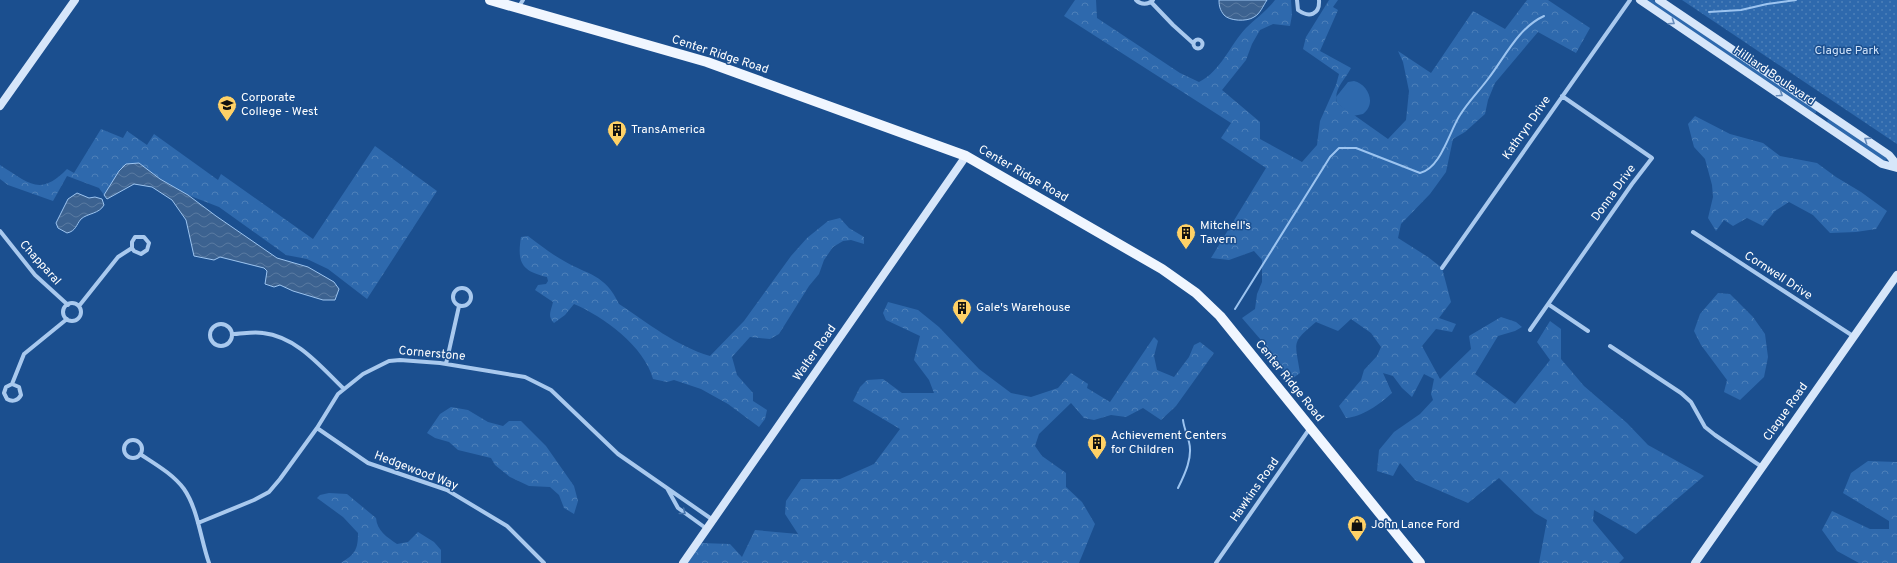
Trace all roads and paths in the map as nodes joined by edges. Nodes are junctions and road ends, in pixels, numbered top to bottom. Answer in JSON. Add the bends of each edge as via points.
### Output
{"nodes":[{"id":1,"x":75,"y":0,"type":"edge"},
{"id":2,"x":490,"y":0,"type":"edge"},
{"id":3,"x":1136,"y":0,"type":"edge"},
{"id":4,"x":1297,"y":0,"type":"edge"},
{"id":5,"x":1320,"y":0,"type":"edge"},
{"id":6,"x":1630,"y":0,"type":"edge"},
{"id":7,"x":1640,"y":0,"type":"edge"},
{"id":8,"x":1659,"y":0,"type":"edge"},
{"id":9,"x":1152,"y":1,"type":"edge"},
{"id":10,"x":520,"y":4,"type":"edge"},
{"id":11,"x":1193,"y":43,"type":"dead end"},
{"id":12,"x":1562,"y":96,"type":"junction"},
{"id":13,"x":0,"y":106,"type":"edge"},
{"id":14,"x":966,"y":156,"type":"junction"},
{"id":15,"x":1897,"y":165,"type":"edge"},
{"id":16,"x":1897,"y":168,"type":"edge"},
{"id":17,"x":0,"y":231,"type":"edge"},
{"id":18,"x":1693,"y":232,"type":"dead end"},
{"id":19,"x":132,"y":248,"type":"junction"},
{"id":20,"x":1442,"y":268,"type":"dead end"},
{"id":21,"x":1897,"y":275,"type":"edge"},
{"id":22,"x":1548,"y":304,"type":"junction"},
{"id":23,"x":68,"y":305,"type":"junction"},
{"id":24,"x":79,"y":306,"type":"junction"},
{"id":25,"x":459,"y":306,"type":"junction"},
{"id":26,"x":67,"y":319,"type":"junction"},
{"id":27,"x":1530,"y":330,"type":"dead end"},
{"id":28,"x":1588,"y":331,"type":"dead end"},
{"id":29,"x":232,"y":334,"type":"junction"},
{"id":30,"x":1852,"y":336,"type":"junction"},
{"id":31,"x":1610,"y":346,"type":"dead end"},
{"id":32,"x":446,"y":364,"type":"junction"},
{"id":33,"x":12,"y":384,"type":"junction"},
{"id":34,"x":344,"y":388,"type":"junction"},
{"id":35,"x":317,"y":428,"type":"junction"},
{"id":36,"x":1310,"y":428,"type":"junction"},
{"id":37,"x":140,"y":454,"type":"junction"},
{"id":38,"x":1762,"y":467,"type":"junction"},
{"id":39,"x":667,"y":488,"type":"junction"},
{"id":40,"x":714,"y":520,"type":"junction"},
{"id":41,"x":198,"y":523,"type":"junction"},
{"id":42,"x":707,"y":529,"type":"junction"},
{"id":43,"x":210,"y":563,"type":"edge"},
{"id":44,"x":544,"y":563,"type":"edge"},
{"id":45,"x":683,"y":563,"type":"edge"},
{"id":46,"x":1216,"y":563,"type":"edge"},
{"id":47,"x":1420,"y":563,"type":"edge"},
{"id":48,"x":1695,"y":563,"type":"edge"}],
"edges":[{"from":1,"to":13,"type":"main road"},
{"from":2,"to":10,"type":"main road","name":"Center Ridge Road"},
{"from":3,"to":9,"type":"street","via":[[1142,4]]},
{"from":4,"to":5,"type":"street","via":[[1298,10],[1310,15],[1317,11]]},
{"from":6,"to":12,"type":"street","name":"Kathryn Drive"},
{"from":7,"to":16,"type":"main road","name":"Hilliard Boulevard","one_way":true,"via":[[1882,164]]},
{"from":15,"to":8,"type":"main road","name":"Hilliard Boulevard","one_way":true,"via":[[1889,155]]},
{"from":9,"to":11,"type":"street"},
{"from":10,"to":14,"type":"main road","name":"Center Ridge Road","via":[[707,62]]},
{"from":12,"to":20,"type":"street","name":"Kathryn Drive"},
{"from":12,"to":22,"type":"street","name":"Donna Drive","via":[[1652,158]]},
{"from":14,"to":36,"type":"main road","name":"Center Ridge Road","via":[[1184,284],[1220,316]]},
{"from":14,"to":40,"type":"main road","name":"Walter Road"},
{"from":17,"to":23,"type":"street","name":"Chapparal","via":[[35,275]]},
{"from":18,"to":30,"type":"street","name":"Cornwell Drive"},
{"from":19,"to":19,"type":"street","via":[[133,240],[140,236],[148,243],[147,250],[141,254]]},
{"from":19,"to":24,"type":"street","via":[[118,257]]},
{"from":21,"to":30,"type":"main road","name":"Clague Road"},
{"from":22,"to":27,"type":"street","name":"Donna Drive"},
{"from":22,"to":28,"type":"street"},
{"from":23,"to":24,"type":"street"},
{"from":23,"to":26,"type":"street","via":[[64,312]]},
{"from":24,"to":26,"type":"street","via":[[79,319]]},
{"from":25,"to":25,"type":"street","via":[[453,300],[454,295],[457,290],[466,290],[470,300],[466,305]]},
{"from":25,"to":32,"type":"street"},
{"from":26,"to":33,"type":"street","via":[[24,354]]},
{"from":29,"to":29,"type":"street","via":[[229,342],[223,346],[214,343],[210,336],[211,330],[218,325],[228,327]]},
{"from":29,"to":34,"type":"street","via":[[261,332],[291,341]]},
{"from":30,"to":38,"type":"main road","name":"Clague Road"},
{"from":31,"to":38,"type":"street","via":[[1681,393],[1691,402],[1705,427]]},
{"from":32,"to":34,"type":"street","name":"Cornerstone","via":[[389,361],[363,374]]},
{"from":32,"to":39,"type":"street","name":"Cornerstone","via":[[525,376],[541,384],[551,390],[618,454]]},
{"from":33,"to":33,"type":"street","via":[[17,385],[21,391],[20,397],[13,401],[7,399],[4,393],[6,387]]},
{"from":34,"to":35,"type":"street","name":"Cornerstone"},
{"from":35,"to":41,"type":"street","name":"Cornerstone","via":[[269,492]]},
{"from":35,"to":44,"type":"street","name":"Hedgewood Way","via":[[368,463],[446,490],[460,498],[506,526]]},
{"from":36,"to":46,"type":"street","name":"Hawkins Road"},
{"from":36,"to":47,"type":"main road","name":"Center Ridge Road"},
{"from":37,"to":37,"type":"street","via":[[134,458],[127,456],[124,450],[126,444],[137,442],[142,448]]},
{"from":37,"to":41,"type":"street","via":[[172,476],[185,490]]},
{"from":38,"to":48,"type":"main road","name":"Clague Road"},
{"from":39,"to":40,"type":"street","name":"Cornerstone"},
{"from":39,"to":42,"type":"street","name":"Cornerstone","one_way":true,"via":[[678,508]]},
{"from":40,"to":42,"type":"main road","name":"Walter Road"},
{"from":41,"to":43,"type":"street"},
{"from":42,"to":45,"type":"main road","name":"Walter Road"}]}
